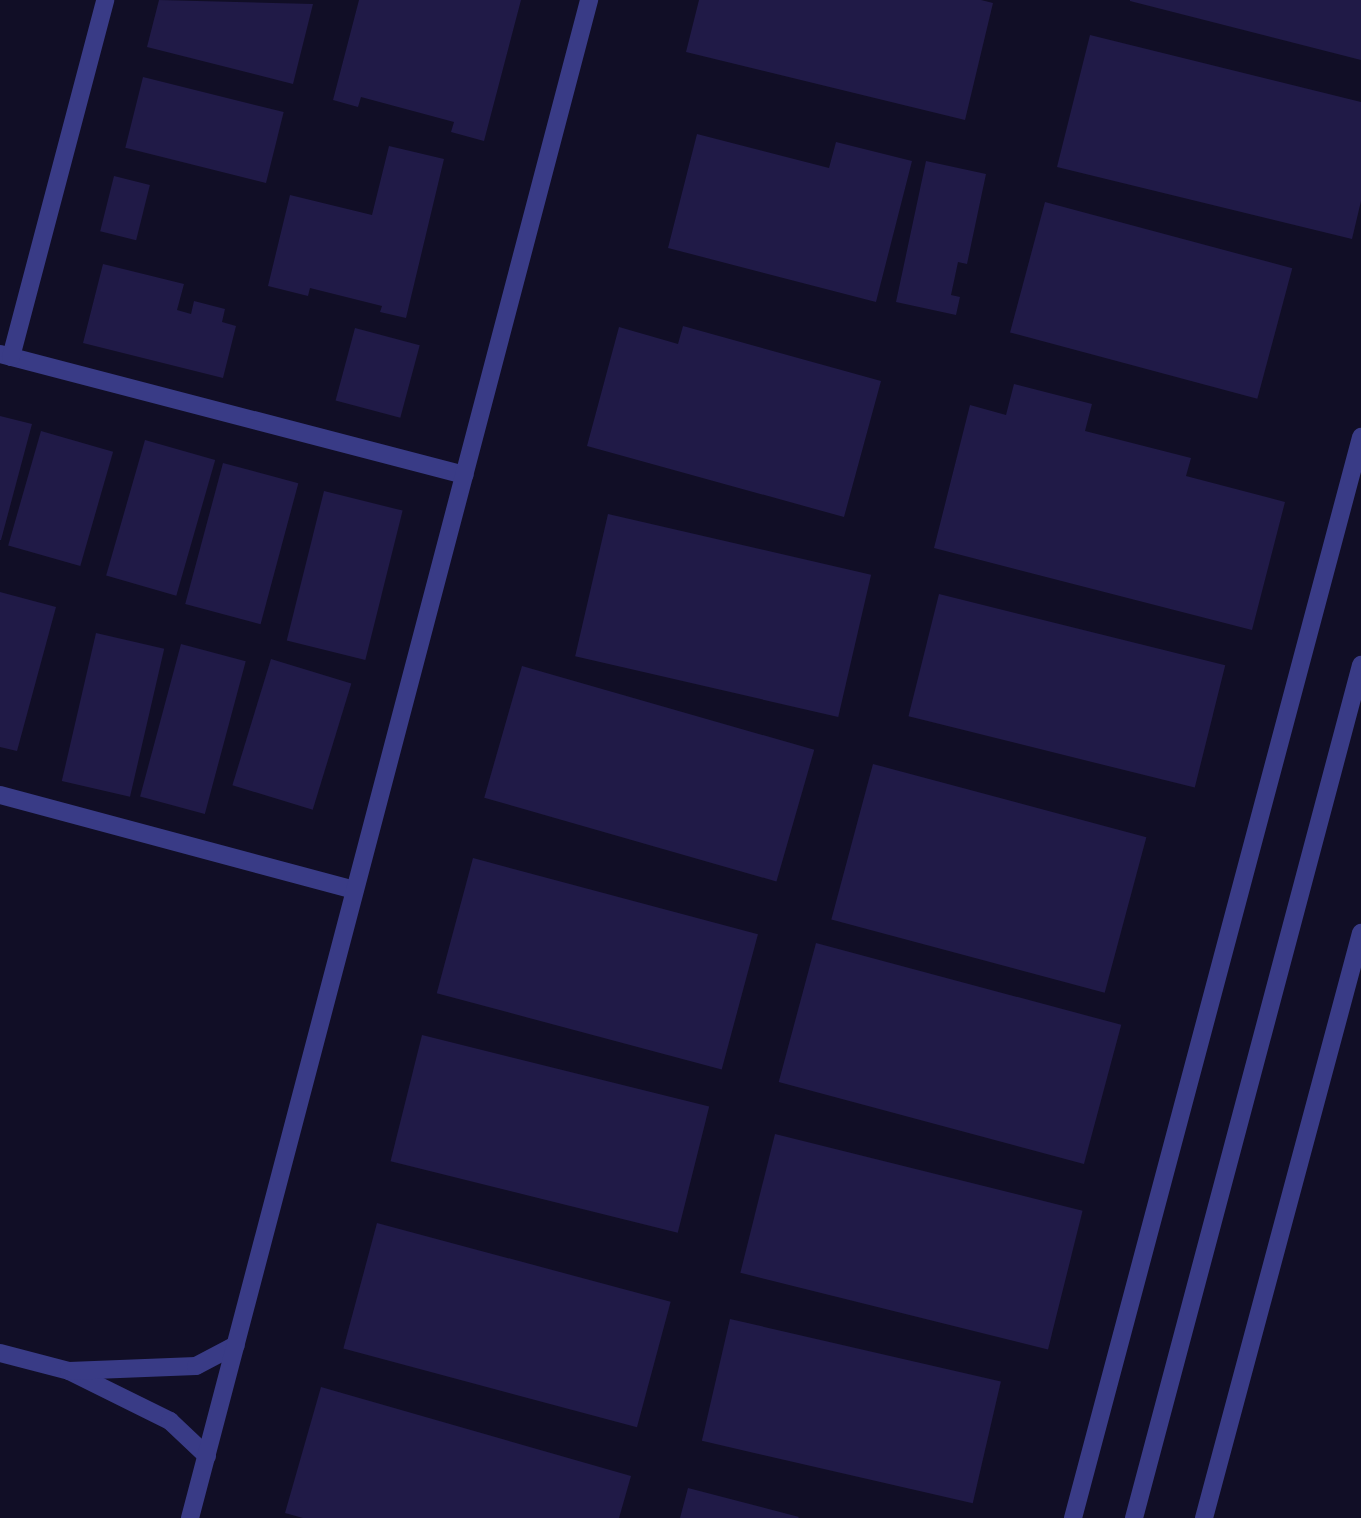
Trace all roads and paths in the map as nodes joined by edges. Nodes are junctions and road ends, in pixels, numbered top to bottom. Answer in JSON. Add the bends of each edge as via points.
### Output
{"nodes":[{"id":1,"x":104,"y":0,"type":"edge"},
{"id":2,"x":589,"y":0,"type":"edge"},
{"id":3,"x":6,"y":355,"type":"edge"},
{"id":4,"x":1361,"y":437,"type":"edge"},
{"id":5,"x":464,"y":475,"type":"junction"},
{"id":6,"x":1361,"y":665,"type":"edge"},
{"id":7,"x":0,"y":795,"type":"edge"},
{"id":8,"x":355,"y":890,"type":"junction"},
{"id":9,"x":1361,"y":933,"type":"edge"},
{"id":10,"x":236,"y":1345,"type":"junction"},
{"id":11,"x":0,"y":1353,"type":"edge"},
{"id":12,"x":69,"y":1371,"type":"junction"},
{"id":13,"x":207,"y":1456,"type":"junction"},
{"id":14,"x":190,"y":1518,"type":"edge"},
{"id":15,"x":1073,"y":1518,"type":"edge"},
{"id":16,"x":1134,"y":1518,"type":"edge"},
{"id":17,"x":1204,"y":1518,"type":"edge"}],
"edges":[{"from":1,"to":3,"type":"street"},
{"from":2,"to":5,"type":"street"},
{"from":3,"to":5,"type":"street"},
{"from":4,"to":15,"type":"street"},
{"from":5,"to":8,"type":"street"},
{"from":6,"to":16,"type":"street"},
{"from":7,"to":8,"type":"street"},
{"from":8,"to":10,"type":"street"},
{"from":9,"to":17,"type":"street"},
{"from":10,"to":12,"type":"street","via":[[196,1366]]},
{"from":10,"to":13,"type":"street"},
{"from":11,"to":12,"type":"street"},
{"from":12,"to":13,"type":"street","via":[[170,1421]]},
{"from":13,"to":14,"type":"street"}]}
